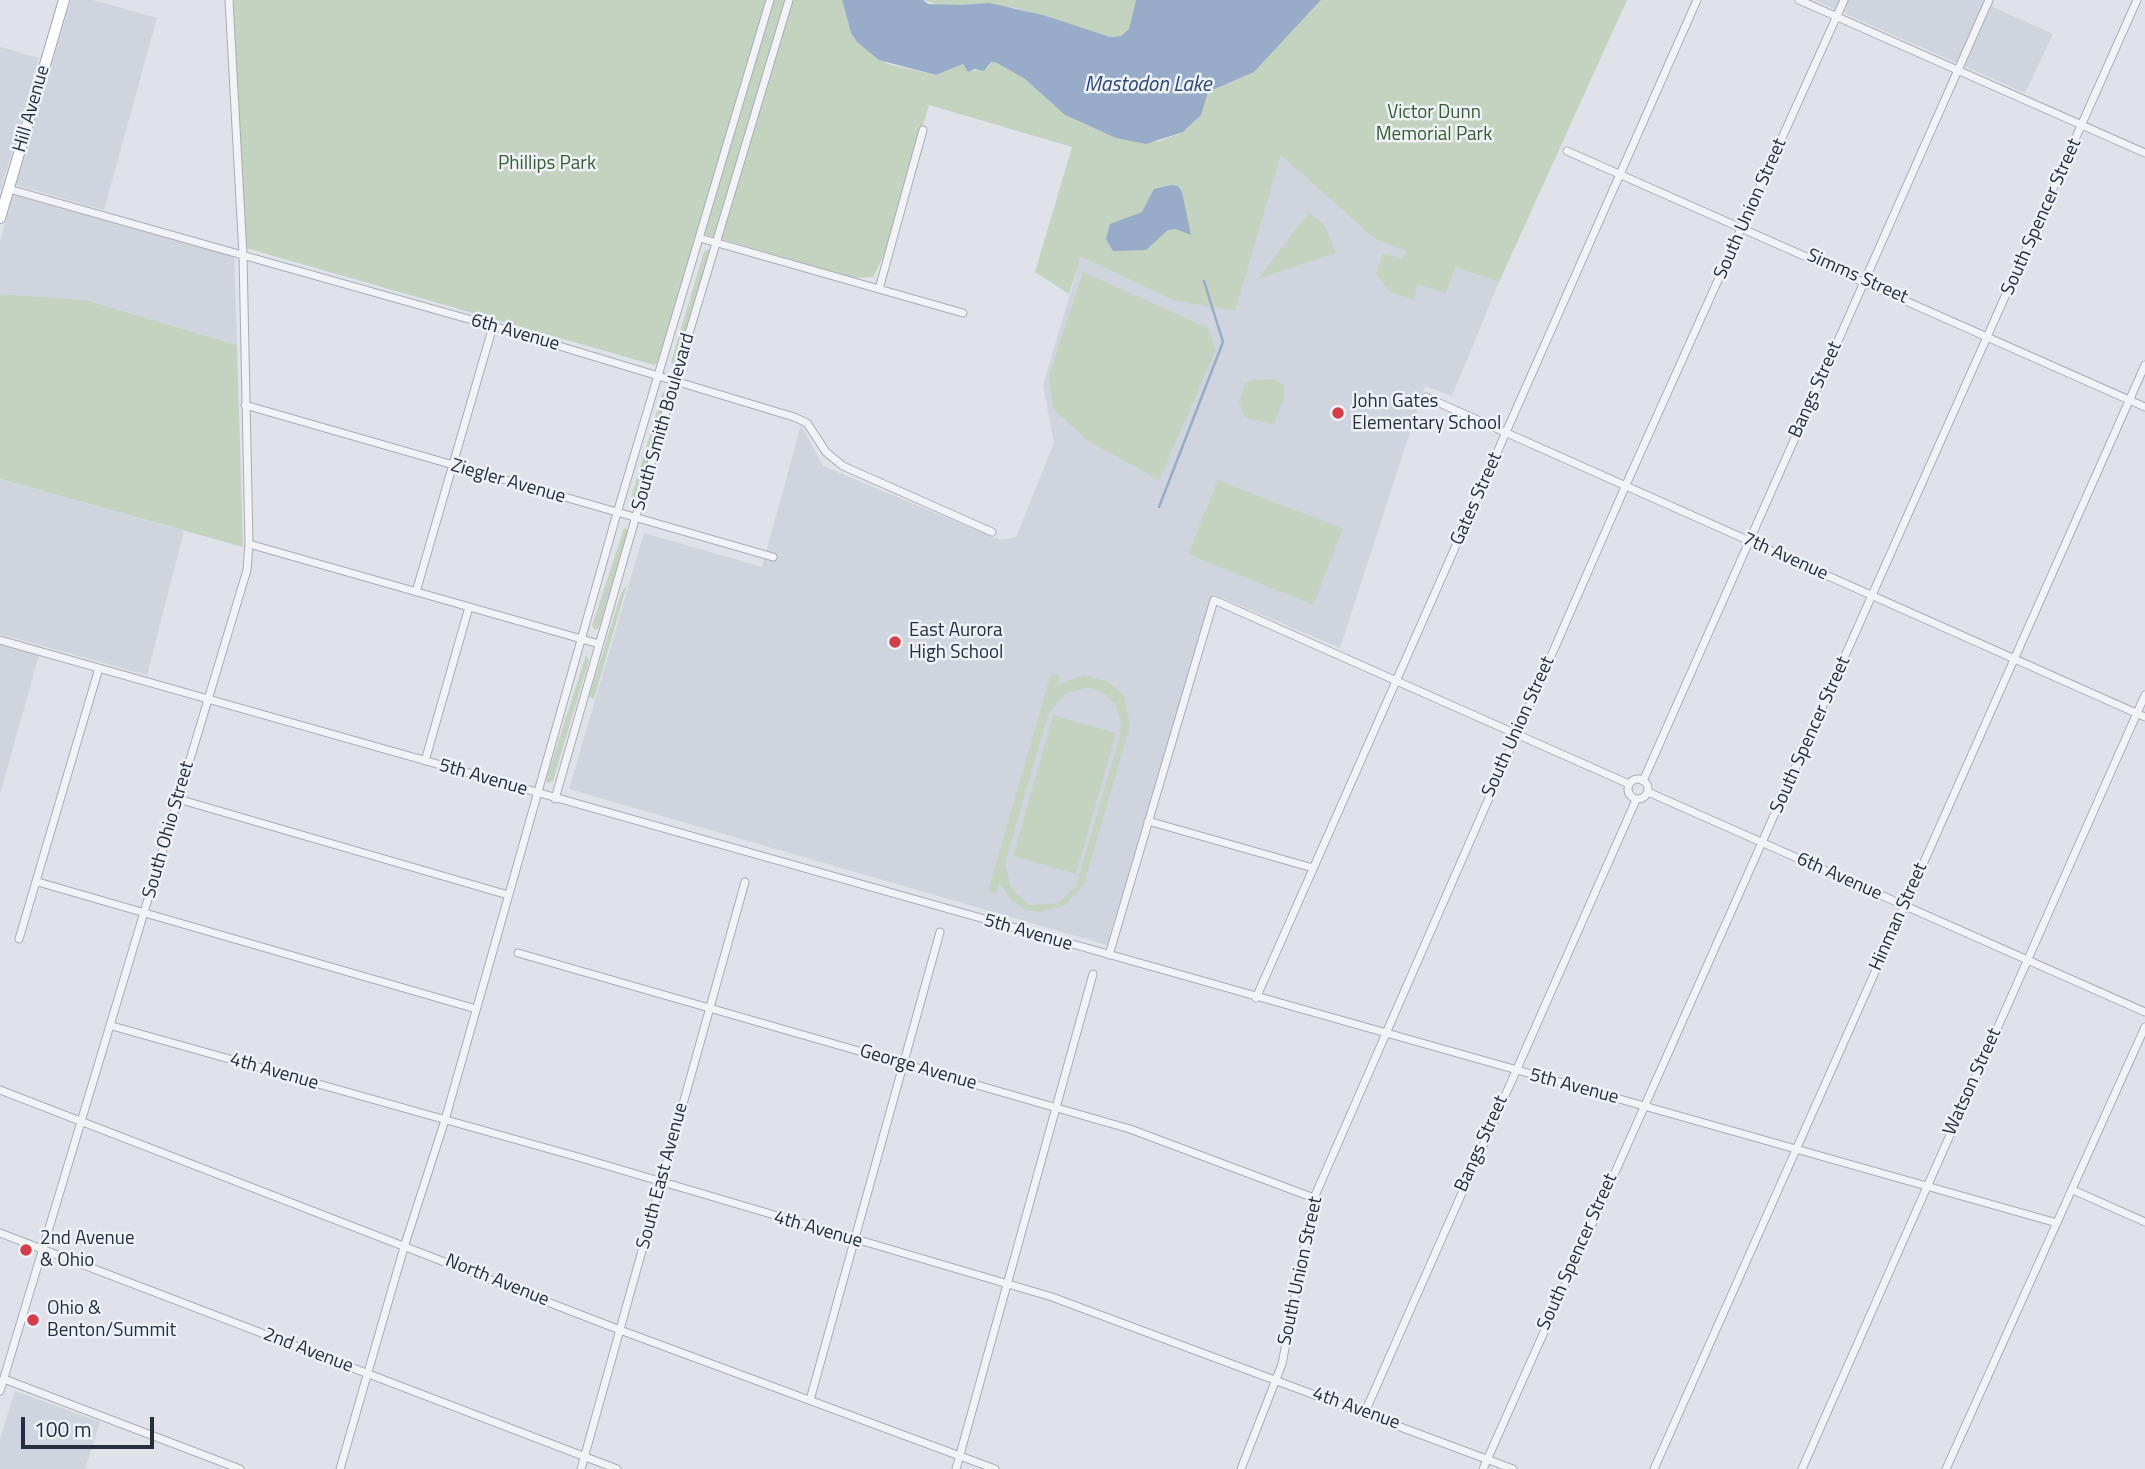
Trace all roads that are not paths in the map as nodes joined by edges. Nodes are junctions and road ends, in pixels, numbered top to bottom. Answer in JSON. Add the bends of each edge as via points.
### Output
{"nodes":[{"id":1,"x":64,"y":0,"type":"edge"},
{"id":2,"x":229,"y":0,"type":"edge"},
{"id":3,"x":771,"y":0,"type":"edge"},
{"id":4,"x":789,"y":0,"type":"edge"},
{"id":5,"x":1697,"y":0,"type":"edge"},
{"id":6,"x":1799,"y":0,"type":"edge"},
{"id":7,"x":1844,"y":0,"type":"edge"},
{"id":8,"x":1989,"y":0,"type":"edge"},
{"id":9,"x":2137,"y":0,"type":"edge"},
{"id":10,"x":1836,"y":17,"type":"junction"},
{"id":11,"x":758,"y":41,"type":"junction"},
{"id":12,"x":776,"y":46,"type":"junction"},
{"id":13,"x":1958,"y":71,"type":"junction"},
{"id":14,"x":2083,"y":125,"type":"junction"},
{"id":15,"x":923,"y":130,"type":"dead end"},
{"id":16,"x":1567,"y":151,"type":"dead end"},
{"id":17,"x":2145,"y":153,"type":"edge"},
{"id":18,"x":1620,"y":174,"type":"junction"},
{"id":19,"x":9,"y":189,"type":"junction"},
{"id":20,"x":0,"y":218,"type":"edge"},
{"id":21,"x":1743,"y":227,"type":"junction"},
{"id":22,"x":700,"y":238,"type":"junction"},
{"id":23,"x":717,"y":243,"type":"junction"},
{"id":24,"x":243,"y":255,"type":"junction"},
{"id":25,"x":1864,"y":280,"type":"junction"},
{"id":26,"x":879,"y":289,"type":"junction"},
{"id":27,"x":963,"y":313,"type":"dead end"},
{"id":28,"x":493,"y":326,"type":"junction"},
{"id":29,"x":1987,"y":337,"type":"junction"},
{"id":30,"x":2145,"y":365,"type":"edge"},
{"id":31,"x":659,"y":375,"type":"junction"},
{"id":32,"x":675,"y":380,"type":"junction"},
{"id":33,"x":1426,"y":397,"type":"dead end"},
{"id":34,"x":2130,"y":400,"type":"junction"},
{"id":35,"x":245,"y":405,"type":"junction"},
{"id":36,"x":2145,"y":407,"type":"edge"},
{"id":37,"x":1506,"y":433,"type":"junction"},
{"id":38,"x":453,"y":466,"type":"junction"},
{"id":39,"x":1625,"y":487,"type":"junction"},
{"id":40,"x":617,"y":513,"type":"junction"},
{"id":41,"x":635,"y":518,"type":"junction"},
{"id":42,"x":992,"y":532,"type":"dead end"},
{"id":43,"x":1750,"y":541,"type":"junction"},
{"id":44,"x":249,"y":544,"type":"junction"},
{"id":45,"x":773,"y":557,"type":"dead end"},
{"id":46,"x":416,"y":592,"type":"junction"},
{"id":47,"x":1872,"y":596,"type":"junction"},
{"id":48,"x":469,"y":607,"type":"junction"},
{"id":49,"x":0,"y":640,"type":"edge"},
{"id":50,"x":582,"y":640,"type":"junction"},
{"id":51,"x":599,"y":644,"type":"junction"},
{"id":52,"x":2013,"y":659,"type":"junction"},
{"id":53,"x":99,"y":668,"type":"junction"},
{"id":54,"x":1397,"y":680,"type":"junction"},
{"id":55,"x":2145,"y":695,"type":"edge"},
{"id":56,"x":208,"y":700,"type":"junction"},
{"id":57,"x":2136,"y":714,"type":"junction"},
{"id":58,"x":2145,"y":718,"type":"edge"},
{"id":59,"x":1516,"y":733,"type":"junction"},
{"id":60,"x":425,"y":761,"type":"junction"},
{"id":61,"x":1643,"y":781,"type":"junction"},
{"id":62,"x":1629,"y":784,"type":"junction"},
{"id":63,"x":1648,"y":792,"type":"junction"},
{"id":64,"x":536,"y":793,"type":"junction"},
{"id":65,"x":178,"y":799,"type":"junction"},
{"id":66,"x":555,"y":799,"type":"junction"},
{"id":67,"x":1636,"y":800,"type":"junction"},
{"id":68,"x":1148,"y":821,"type":"junction"},
{"id":69,"x":1762,"y":844,"type":"junction"},
{"id":70,"x":1313,"y":868,"type":"junction"},
{"id":71,"x":38,"y":882,"type":"junction"},
{"id":72,"x":745,"y":882,"type":"dead end"},
{"id":73,"x":508,"y":895,"type":"junction"},
{"id":74,"x":1905,"y":906,"type":"junction"},
{"id":75,"x":145,"y":913,"type":"junction"},
{"id":76,"x":940,"y":932,"type":"dead end"},
{"id":77,"x":19,"y":939,"type":"dead end"},
{"id":78,"x":517,"y":953,"type":"dead end"},
{"id":79,"x":1109,"y":956,"type":"junction"},
{"id":80,"x":2027,"y":961,"type":"junction"},
{"id":81,"x":1093,"y":974,"type":"dead end"},
{"id":82,"x":1256,"y":998,"type":"junction"},
{"id":83,"x":476,"y":1009,"type":"junction"},
{"id":84,"x":709,"y":1009,"type":"junction"},
{"id":85,"x":2145,"y":1013,"type":"edge"},
{"id":86,"x":112,"y":1026,"type":"junction"},
{"id":87,"x":2145,"y":1027,"type":"edge"},
{"id":88,"x":1385,"y":1034,"type":"junction"},
{"id":89,"x":904,"y":1064,"type":"junction"},
{"id":90,"x":1514,"y":1070,"type":"junction"},
{"id":91,"x":0,"y":1090,"type":"edge"},
{"id":92,"x":1643,"y":1105,"type":"junction"},
{"id":93,"x":1058,"y":1108,"type":"junction"},
{"id":94,"x":445,"y":1120,"type":"junction"},
{"id":95,"x":83,"y":1121,"type":"junction"},
{"id":96,"x":1796,"y":1147,"type":"junction"},
{"id":97,"x":661,"y":1184,"type":"junction"},
{"id":98,"x":1927,"y":1184,"type":"junction"},
{"id":99,"x":2073,"y":1190,"type":"junction"},
{"id":100,"x":1314,"y":1198,"type":"junction"},
{"id":101,"x":2145,"y":1222,"type":"edge"},
{"id":102,"x":2057,"y":1223,"type":"junction"},
{"id":103,"x":0,"y":1233,"type":"edge"},
{"id":104,"x":855,"y":1241,"type":"junction"},
{"id":105,"x":405,"y":1244,"type":"junction"},
{"id":106,"x":44,"y":1250,"type":"junction"},
{"id":107,"x":1008,"y":1285,"type":"junction"},
{"id":108,"x":620,"y":1330,"type":"junction"},
{"id":109,"x":368,"y":1374,"type":"junction"},
{"id":110,"x":1277,"y":1380,"type":"junction"},
{"id":111,"x":1,"y":1385,"type":"edge"},
{"id":112,"x":810,"y":1400,"type":"junction"},
{"id":113,"x":1365,"y":1412,"type":"junction"},
{"id":114,"x":960,"y":1456,"type":"junction"},
{"id":115,"x":584,"y":1457,"type":"junction"},
{"id":116,"x":1487,"y":1460,"type":"junction"},
{"id":117,"x":240,"y":1469,"type":"edge"},
{"id":118,"x":340,"y":1469,"type":"edge"},
{"id":119,"x":581,"y":1469,"type":"edge"},
{"id":120,"x":617,"y":1469,"type":"edge"},
{"id":121,"x":956,"y":1469,"type":"edge"},
{"id":122,"x":995,"y":1469,"type":"edge"},
{"id":123,"x":1241,"y":1469,"type":"edge"},
{"id":124,"x":1483,"y":1469,"type":"edge"},
{"id":125,"x":1513,"y":1469,"type":"edge"},
{"id":126,"x":1654,"y":1469,"type":"edge"},
{"id":127,"x":1802,"y":1469,"type":"edge"},
{"id":128,"x":1946,"y":1469,"type":"edge"}],
"edges":[{"from":1,"to":19,"type":"main road","name":"Hill Avenue"},
{"from":2,"to":24,"type":"street","name":"South Ohio Street"},
{"from":3,"to":11,"type":"street","name":"South Smith Boulevard"},
{"from":4,"to":12,"type":"street","name":"South Smith Boulevard"},
{"from":5,"to":18,"type":"street","name":"Gates Street"},
{"from":6,"to":10,"type":"street"},
{"from":7,"to":10,"type":"street","name":"South Union Street"},
{"from":8,"to":13,"type":"street","name":"Bangs Street"},
{"from":9,"to":14,"type":"street","name":"South Spencer Street"},
{"from":10,"to":13,"type":"street"},
{"from":10,"to":21,"type":"street","name":"South Union Street"},
{"from":11,"to":12,"type":"street"},
{"from":11,"to":22,"type":"street","name":"South Smith Boulevard"},
{"from":12,"to":23,"type":"street","name":"South Smith Boulevard"},
{"from":13,"to":14,"type":"street"},
{"from":13,"to":25,"type":"street","name":"Bangs Street"},
{"from":14,"to":17,"type":"street"},
{"from":14,"to":29,"type":"street","name":"South Spencer Street"},
{"from":15,"to":26,"type":"street"},
{"from":16,"to":18,"type":"street","name":"Simms Street"},
{"from":18,"to":21,"type":"street","name":"Simms Street"},
{"from":18,"to":37,"type":"street","name":"Gates Street"},
{"from":19,"to":20,"type":"main road","name":"Hill Avenue"},
{"from":19,"to":24,"type":"street","name":"6th Avenue"},
{"from":21,"to":25,"type":"street","name":"Simms Street"},
{"from":21,"to":39,"type":"street","name":"South Union Street"},
{"from":22,"to":23,"type":"street"},
{"from":22,"to":31,"type":"street","name":"South Smith Boulevard"},
{"from":23,"to":26,"type":"street"},
{"from":23,"to":32,"type":"street","name":"South Smith Boulevard"},
{"from":24,"to":28,"type":"street","name":"6th Avenue"},
{"from":24,"to":35,"type":"street","name":"South Ohio Street"},
{"from":25,"to":29,"type":"street","name":"Simms Street"},
{"from":25,"to":43,"type":"street","name":"Bangs Street"},
{"from":26,"to":27,"type":"street"},
{"from":28,"to":31,"type":"street","name":"6th Avenue"},
{"from":28,"to":38,"type":"street"},
{"from":29,"to":34,"type":"street","name":"Simms Street"},
{"from":29,"to":47,"type":"street","name":"South Spencer Street"},
{"from":30,"to":34,"type":"street","name":"Hinman Street"},
{"from":31,"to":32,"type":"street","name":"6th Avenue"},
{"from":31,"to":40,"type":"street","name":"South Smith Boulevard"},
{"from":32,"to":41,"type":"street","name":"South Smith Boulevard"},
{"from":32,"to":42,"type":"street","name":"6th Avenue","via":[[807,423],[826,452],[843,466]]},
{"from":33,"to":37,"type":"street","name":"7th Avenue"},
{"from":34,"to":36,"type":"street","name":"Simms Street"},
{"from":34,"to":52,"type":"street","name":"Hinman Street"},
{"from":35,"to":38,"type":"street","name":"Ziegler Avenue"},
{"from":35,"to":44,"type":"street","name":"South Ohio Street"},
{"from":37,"to":39,"type":"street","name":"7th Avenue"},
{"from":37,"to":54,"type":"street","name":"Gates Street"},
{"from":38,"to":40,"type":"street","name":"Ziegler Avenue"},
{"from":38,"to":46,"type":"street"},
{"from":39,"to":43,"type":"street","name":"7th Avenue"},
{"from":39,"to":59,"type":"street","name":"South Union Street"},
{"from":40,"to":41,"type":"street","name":"Ziegler Avenue"},
{"from":40,"to":50,"type":"street","name":"South Smith Boulevard"},
{"from":41,"to":45,"type":"street","name":"Ziegler Avenue"},
{"from":41,"to":51,"type":"street","name":"South Smith Boulevard"},
{"from":43,"to":47,"type":"street","name":"7th Avenue"},
{"from":43,"to":61,"type":"street","name":"Bangs Street"},
{"from":44,"to":46,"type":"street"},
{"from":44,"to":56,"type":"street","name":"South Ohio Street","via":[[247,570]]},
{"from":46,"to":48,"type":"street"},
{"from":47,"to":52,"type":"street","name":"7th Avenue"},
{"from":47,"to":69,"type":"street","name":"South Spencer Street"},
{"from":48,"to":50,"type":"street"},
{"from":48,"to":60,"type":"street"},
{"from":49,"to":53,"type":"street","name":"5th Avenue"},
{"from":50,"to":51,"type":"street"},
{"from":50,"to":64,"type":"street","name":"South Smith Boulevard"},
{"from":51,"to":66,"type":"street","name":"South Smith Boulevard"},
{"from":52,"to":57,"type":"street","name":"7th Avenue"},
{"from":52,"to":74,"type":"street","name":"Hinman Street"},
{"from":53,"to":56,"type":"street","name":"5th Avenue"},
{"from":53,"to":71,"type":"street"},
{"from":54,"to":59,"type":"street"},
{"from":54,"to":68,"type":"street","via":[[1214,600]]},
{"from":54,"to":70,"type":"street","name":"Gates Street"},
{"from":55,"to":57,"type":"street","name":"Watson Street"},
{"from":56,"to":60,"type":"street","name":"5th Avenue"},
{"from":56,"to":65,"type":"street","name":"South Ohio Street"},
{"from":57,"to":58,"type":"street","name":"7th Avenue"},
{"from":57,"to":80,"type":"street","name":"Watson Street"},
{"from":59,"to":62,"type":"street"},
{"from":59,"to":88,"type":"street","name":"South Union Street"},
{"from":60,"to":64,"type":"street","name":"5th Avenue"},
{"from":61,"to":62,"type":"street"},
{"from":61,"to":63,"type":"street"},
{"from":62,"to":67,"type":"street"},
{"from":63,"to":67,"type":"street"},
{"from":63,"to":69,"type":"street","name":"6th Avenue"},
{"from":64,"to":66,"type":"street","name":"5th Avenue"},
{"from":64,"to":73,"type":"street","name":"South Smith Boulevard"},
{"from":65,"to":73,"type":"street"},
{"from":65,"to":75,"type":"street","name":"South Ohio Street"},
{"from":66,"to":79,"type":"street","name":"5th Avenue"},
{"from":67,"to":90,"type":"street","name":"Bangs Street"},
{"from":68,"to":70,"type":"street"},
{"from":68,"to":79,"type":"street"},
{"from":69,"to":74,"type":"street","name":"6th Avenue"},
{"from":69,"to":92,"type":"street","name":"South Spencer Street"},
{"from":70,"to":82,"type":"street","name":"Gates Street"},
{"from":71,"to":75,"type":"street"},
{"from":71,"to":77,"type":"street"},
{"from":72,"to":84,"type":"street","name":"South East Avenue"},
{"from":73,"to":83,"type":"street","name":"South Smith Boulevard"},
{"from":74,"to":80,"type":"street","name":"6th Avenue"},
{"from":74,"to":96,"type":"street","name":"Hinman Street"},
{"from":75,"to":83,"type":"street"},
{"from":75,"to":86,"type":"street","name":"South Ohio Street"},
{"from":76,"to":89,"type":"street"},
{"from":78,"to":84,"type":"street","name":"George Avenue"},
{"from":79,"to":82,"type":"street","name":"5th Avenue"},
{"from":80,"to":85,"type":"street","name":"6th Avenue"},
{"from":80,"to":98,"type":"street","name":"Watson Street"},
{"from":81,"to":93,"type":"street"},
{"from":82,"to":88,"type":"street","name":"5th Avenue"},
{"from":83,"to":94,"type":"street","name":"South Smith Boulevard"},
{"from":84,"to":89,"type":"street","name":"George Avenue"},
{"from":84,"to":97,"type":"street","name":"South East Avenue"},
{"from":86,"to":94,"type":"street","name":"4th Avenue"},
{"from":86,"to":95,"type":"street","name":"South Ohio Street"},
{"from":87,"to":99,"type":"street"},
{"from":88,"to":90,"type":"street","name":"5th Avenue"},
{"from":88,"to":100,"type":"street","name":"South Union Street"},
{"from":89,"to":93,"type":"street","name":"George Avenue"},
{"from":89,"to":104,"type":"street"},
{"from":90,"to":92,"type":"street","name":"5th Avenue"},
{"from":90,"to":113,"type":"street","name":"Bangs Street"},
{"from":91,"to":95,"type":"street","name":"North Avenue"},
{"from":92,"to":96,"type":"street","name":"5th Avenue"},
{"from":92,"to":116,"type":"street","name":"South Spencer Street"},
{"from":93,"to":100,"type":"street","name":"George Avenue","via":[[1130,1129]]},
{"from":93,"to":107,"type":"street"},
{"from":94,"to":97,"type":"street","name":"4th Avenue"},
{"from":94,"to":105,"type":"street","name":"South Smith Boulevard"},
{"from":95,"to":105,"type":"street","name":"North Avenue"},
{"from":95,"to":106,"type":"street","name":"South Ohio Street"},
{"from":96,"to":98,"type":"street","name":"5th Avenue"},
{"from":96,"to":126,"type":"street","name":"Hinman Street"},
{"from":97,"to":104,"type":"street","name":"4th Avenue"},
{"from":97,"to":108,"type":"street","name":"South East Avenue"},
{"from":98,"to":102,"type":"street","name":"5th Avenue"},
{"from":98,"to":127,"type":"street","name":"Watson Street"},
{"from":99,"to":101,"type":"street"},
{"from":99,"to":102,"type":"street"},
{"from":100,"to":110,"type":"street","name":"South Union Street"},
{"from":102,"to":128,"type":"street"},
{"from":103,"to":106,"type":"street","name":"2nd Avenue"},
{"from":104,"to":107,"type":"street","name":"4th Avenue"},
{"from":104,"to":112,"type":"street"},
{"from":105,"to":108,"type":"street","name":"North Avenue"},
{"from":105,"to":109,"type":"street","name":"South Smith Boulevard"},
{"from":106,"to":109,"type":"street","name":"2nd Avenue"},
{"from":106,"to":111,"type":"street","name":"South Ohio Street"},
{"from":107,"to":110,"type":"street","name":"4th Avenue","via":[[1074,1304]]},
{"from":107,"to":114,"type":"street"},
{"from":108,"to":112,"type":"street","name":"North Avenue"},
{"from":108,"to":115,"type":"street","name":"South East Avenue"},
{"from":109,"to":115,"type":"street","name":"2nd Avenue"},
{"from":109,"to":118,"type":"street","name":"South Smith Boulevard"},
{"from":110,"to":113,"type":"street","name":"4th Avenue"},
{"from":110,"to":123,"type":"street","name":"South Union Street"},
{"from":111,"to":117,"type":"street"},
{"from":112,"to":114,"type":"street","name":"North Avenue"},
{"from":113,"to":116,"type":"street","name":"4th Avenue"},
{"from":114,"to":121,"type":"street"},
{"from":114,"to":122,"type":"street","name":"North Avenue"},
{"from":115,"to":119,"type":"street","name":"South East Avenue"},
{"from":115,"to":120,"type":"street","name":"2nd Avenue"},
{"from":116,"to":124,"type":"street","name":"South Spencer Street"},
{"from":116,"to":125,"type":"street","name":"4th Avenue"}]}
